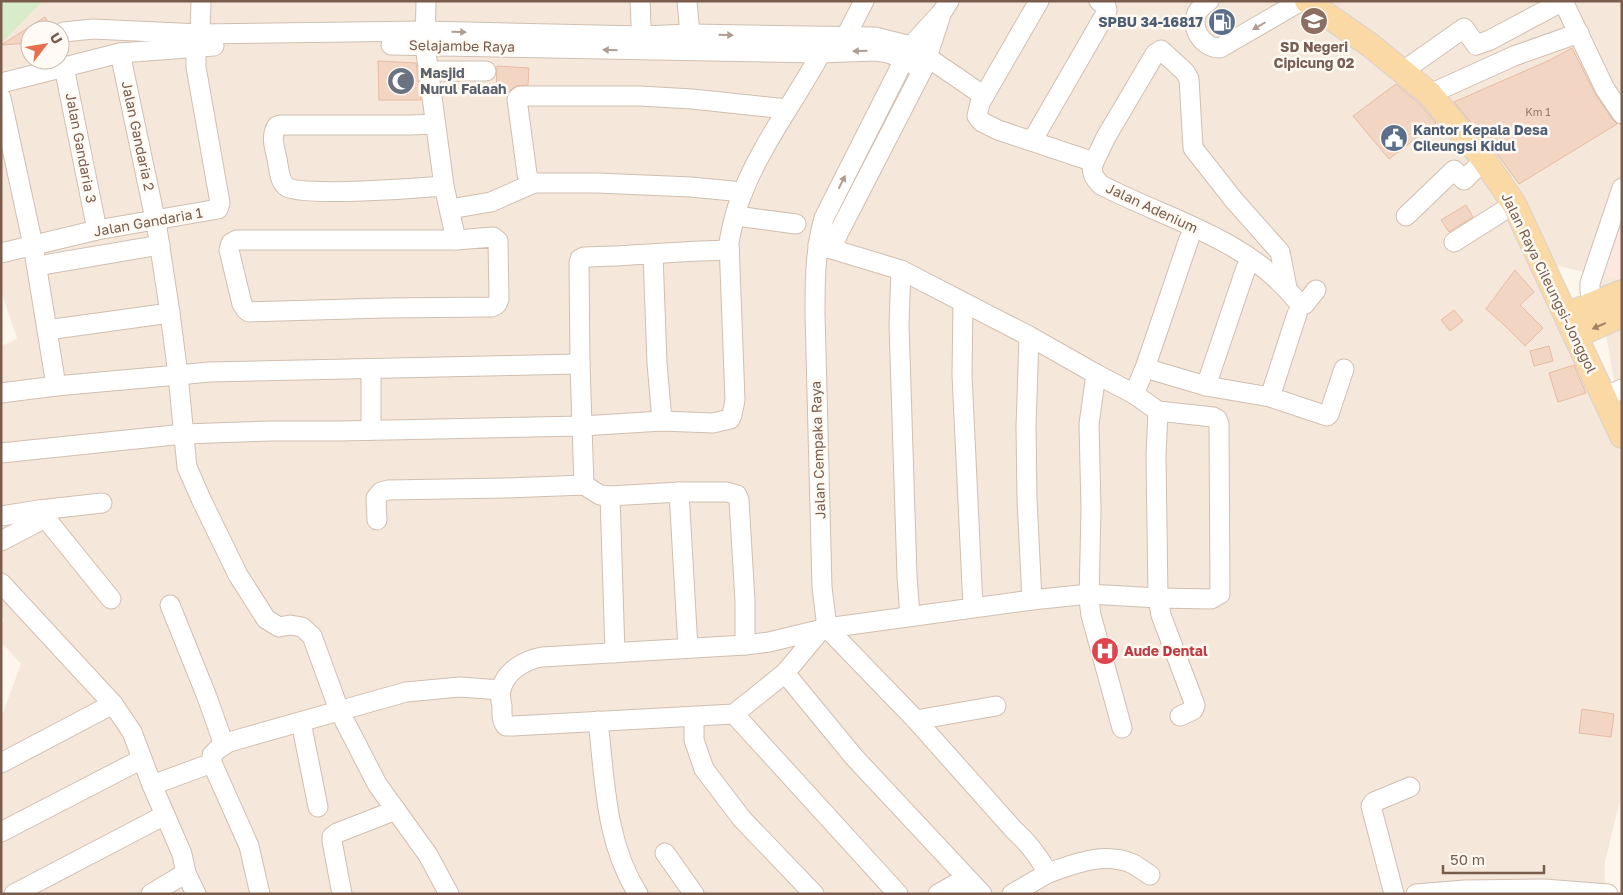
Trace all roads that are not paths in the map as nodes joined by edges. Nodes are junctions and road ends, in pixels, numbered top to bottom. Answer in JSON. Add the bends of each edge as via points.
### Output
{"nodes":[{"id":1,"x":201,"y":1,"type":"edge"},
{"id":2,"x":426,"y":1,"type":"edge"},
{"id":3,"x":640,"y":1,"type":"edge"},
{"id":4,"x":687,"y":1,"type":"edge"},
{"id":5,"x":864,"y":1,"type":"edge"},
{"id":6,"x":1039,"y":1,"type":"edge"},
{"id":7,"x":1098,"y":1,"type":"edge"},
{"id":8,"x":1209,"y":1,"type":"edge"},
{"id":9,"x":1301,"y":1,"type":"edge"},
{"id":10,"x":1307,"y":1,"type":"edge"},
{"id":11,"x":1563,"y":1,"type":"edge"},
{"id":12,"x":946,"y":7,"type":"edge"},
{"id":13,"x":70,"y":31,"type":"edge"},
{"id":14,"x":1579,"y":33,"type":"junction"},
{"id":15,"x":425,"y":38,"type":"junction"},
{"id":16,"x":200,"y":40,"type":"junction"},
{"id":17,"x":690,"y":42,"type":"junction"},
{"id":18,"x":832,"y":42,"type":"junction"},
{"id":19,"x":642,"y":43,"type":"junction"},
{"id":20,"x":120,"y":53,"type":"junction"},
{"id":21,"x":908,"y":53,"type":"junction"},
{"id":22,"x":925,"y":63,"type":"junction"},
{"id":23,"x":70,"y":65,"type":"edge"},
{"id":24,"x":22,"y":70,"type":"edge"},
{"id":25,"x":49,"y":70,"type":"edge"},
{"id":26,"x":65,"y":70,"type":"edge"},
{"id":27,"x":429,"y":71,"type":"junction"},
{"id":28,"x":1403,"y":71,"type":"junction"},
{"id":29,"x":486,"y":72,"type":"dead end"},
{"id":30,"x":8,"y":81,"type":"edge"},
{"id":31,"x":1430,"y":94,"type":"junction"},
{"id":32,"x":984,"y":96,"type":"junction"},
{"id":33,"x":1,"y":98,"type":"edge"},
{"id":34,"x":787,"y":109,"type":"junction"},
{"id":35,"x":1622,"y":114,"type":"edge"},
{"id":36,"x":435,"y":124,"type":"junction"},
{"id":37,"x":1032,"y":141,"type":"junction"},
{"id":38,"x":1484,"y":160,"type":"junction"},
{"id":39,"x":1094,"y":162,"type":"junction"},
{"id":40,"x":534,"y":183,"type":"junction"},
{"id":41,"x":444,"y":186,"type":"junction"},
{"id":42,"x":1622,"y":188,"type":"edge"},
{"id":43,"x":743,"y":192,"type":"junction"},
{"id":44,"x":1514,"y":204,"type":"junction"},
{"id":45,"x":1406,"y":216,"type":"dead end"},
{"id":46,"x":453,"y":224,"type":"junction"},
{"id":47,"x":796,"y":224,"type":"dead end"},
{"id":48,"x":97,"y":230,"type":"junction"},
{"id":49,"x":158,"y":232,"type":"junction"},
{"id":50,"x":731,"y":235,"type":"junction"},
{"id":51,"x":827,"y":239,"type":"junction"},
{"id":52,"x":1189,"y":239,"type":"dead end"},
{"id":53,"x":1454,"y":242,"type":"dead end"},
{"id":54,"x":33,"y":245,"type":"junction"},
{"id":55,"x":1,"y":253,"type":"edge"},
{"id":56,"x":653,"y":254,"type":"junction"},
{"id":57,"x":37,"y":266,"type":"junction"},
{"id":58,"x":1246,"y":268,"type":"dead end"},
{"id":59,"x":901,"y":270,"type":"junction"},
{"id":60,"x":1287,"y":288,"type":"junction"},
{"id":61,"x":1316,"y":290,"type":"dead end"},
{"id":62,"x":1622,"y":292,"type":"edge"},
{"id":63,"x":963,"y":302,"type":"junction"},
{"id":64,"x":1595,"y":303,"type":"junction"},
{"id":65,"x":170,"y":313,"type":"junction"},
{"id":66,"x":1297,"y":314,"type":"dead end"},
{"id":67,"x":1566,"y":315,"type":"junction"},
{"id":68,"x":1622,"y":315,"type":"edge"},
{"id":69,"x":47,"y":330,"type":"junction"},
{"id":70,"x":1029,"y":336,"type":"junction"},
{"id":71,"x":1576,"y":336,"type":"junction"},
{"id":72,"x":580,"y":364,"type":"junction"},
{"id":73,"x":371,"y":368,"type":"junction"},
{"id":74,"x":1344,"y":369,"type":"dead end"},
{"id":75,"x":1096,"y":374,"type":"junction"},
{"id":76,"x":178,"y":375,"type":"junction"},
{"id":77,"x":1140,"y":380,"type":"junction"},
{"id":78,"x":56,"y":386,"type":"junction"},
{"id":79,"x":1206,"y":386,"type":"junction"},
{"id":80,"x":1,"y":393,"type":"edge"},
{"id":81,"x":1613,"y":393,"type":"edge"},
{"id":82,"x":1270,"y":397,"type":"junction"},
{"id":83,"x":1158,"y":411,"type":"junction"},
{"id":84,"x":662,"y":421,"type":"junction"},
{"id":85,"x":582,"y":426,"type":"junction"},
{"id":86,"x":371,"y":430,"type":"junction"},
{"id":87,"x":184,"y":434,"type":"junction"},
{"id":88,"x":1622,"y":436,"type":"edge"},
{"id":89,"x":1,"y":453,"type":"edge"},
{"id":90,"x":584,"y":485,"type":"junction"},
{"id":91,"x":679,"y":492,"type":"junction"},
{"id":92,"x":610,"y":496,"type":"junction"},
{"id":93,"x":102,"y":503,"type":"dead end"},
{"id":94,"x":42,"y":514,"type":"junction"},
{"id":95,"x":1,"y":516,"type":"edge"},
{"id":96,"x":378,"y":520,"type":"dead end"},
{"id":97,"x":1,"y":541,"type":"edge"},
{"id":98,"x":1,"y":583,"type":"edge"},
{"id":99,"x":111,"y":600,"type":"dead end"},
{"id":100,"x":1032,"y":600,"type":"junction"},
{"id":101,"x":1089,"y":603,"type":"junction"},
{"id":102,"x":170,"y":605,"type":"dead end"},
{"id":103,"x":1159,"y":605,"type":"junction"},
{"id":104,"x":973,"y":607,"type":"junction"},
{"id":105,"x":910,"y":616,"type":"junction"},
{"id":106,"x":824,"y":630,"type":"junction"},
{"id":107,"x":745,"y":645,"type":"junction"},
{"id":108,"x":688,"y":648,"type":"junction"},
{"id":109,"x":615,"y":653,"type":"junction"},
{"id":110,"x":785,"y":673,"type":"junction"},
{"id":111,"x":500,"y":690,"type":"junction"},
{"id":112,"x":112,"y":704,"type":"junction"},
{"id":113,"x":996,"y":706,"type":"dead end"},
{"id":114,"x":339,"y":710,"type":"junction"},
{"id":115,"x":734,"y":714,"type":"junction"},
{"id":116,"x":1180,"y":716,"type":"dead end"},
{"id":117,"x":694,"y":717,"type":"junction"},
{"id":118,"x":916,"y":720,"type":"junction"},
{"id":119,"x":598,"y":721,"type":"junction"},
{"id":120,"x":301,"y":722,"type":"junction"},
{"id":121,"x":1122,"y":728,"type":"dead end"},
{"id":122,"x":224,"y":745,"type":"junction"},
{"id":123,"x":142,"y":759,"type":"junction"},
{"id":124,"x":1,"y":763,"type":"edge"},
{"id":125,"x":212,"y":763,"type":"junction"},
{"id":126,"x":152,"y":785,"type":"junction"},
{"id":127,"x":1410,"y":787,"type":"dead end"},
{"id":128,"x":318,"y":807,"type":"dead end"},
{"id":129,"x":396,"y":810,"type":"junction"},
{"id":130,"x":165,"y":815,"type":"junction"},
{"id":131,"x":1,"y":832,"type":"edge"},
{"id":132,"x":666,"y":853,"type":"dead end"},
{"id":133,"x":186,"y":873,"type":"junction"},
{"id":134,"x":1048,"y":873,"type":"junction"},
{"id":135,"x":1150,"y":874,"type":"dead end"},
{"id":136,"x":1499,"y":892,"type":"edge"},
{"id":137,"x":14,"y":894,"type":"edge"},
{"id":138,"x":151,"y":894,"type":"edge"},
{"id":139,"x":196,"y":894,"type":"edge"},
{"id":140,"x":260,"y":894,"type":"edge"},
{"id":141,"x":342,"y":894,"type":"edge"},
{"id":142,"x":450,"y":894,"type":"edge"},
{"id":143,"x":638,"y":894,"type":"edge"},
{"id":144,"x":694,"y":894,"type":"edge"},
{"id":145,"x":814,"y":894,"type":"edge"},
{"id":146,"x":898,"y":894,"type":"edge"},
{"id":147,"x":938,"y":894,"type":"edge"},
{"id":148,"x":961,"y":894,"type":"edge"},
{"id":149,"x":982,"y":894,"type":"edge"},
{"id":150,"x":1012,"y":894,"type":"edge"},
{"id":151,"x":1394,"y":894,"type":"edge"},
{"id":152,"x":1416,"y":894,"type":"edge"},
{"id":153,"x":1608,"y":894,"type":"edge"}],
"edges":[{"from":1,"to":16,"type":"street","name":"Jalan Gandaria 1"},
{"from":2,"to":15,"type":"street"},
{"from":3,"to":19,"type":"street"},
{"from":4,"to":17,"type":"street"},
{"from":5,"to":18,"type":"street"},
{"from":6,"to":32,"type":"street"},
{"from":7,"to":37,"type":"street","via":[[1108,10]]},
{"from":9,"to":8,"type":"street","one_way":true,"via":[[1220,48],[1205,44],[1196,28],[1200,7]]},
{"from":10,"to":28,"type":"main road","name":"Jalan Raya Cileungsi-Jonggol"},
{"from":11,"to":14,"type":"street"},
{"from":11,"to":28,"type":"street","via":[[1490,40],[1476,44],[1464,28]]},
{"from":12,"to":21,"type":"street"},
{"from":12,"to":22,"type":"street"},
{"from":13,"to":16,"type":"street","via":[[93,29]]},
{"from":14,"to":31,"type":"street","via":[[1514,56]]},
{"from":14,"to":35,"type":"street","via":[[1605,89]]},
{"from":15,"to":16,"type":"street","name":"Selajambe Raya"},
{"from":15,"to":19,"type":"street","name":"Selajambe Raya"},
{"from":15,"to":27,"type":"street"},
{"from":16,"to":20,"type":"street","name":"Selajambe Raya"},
{"from":16,"to":49,"type":"street","name":"Jalan Gandaria 1","via":[[196,67],[220,205],[216,210]]},
{"from":17,"to":18,"type":"street","name":"Selajambe Raya"},
{"from":17,"to":19,"type":"street","name":"Selajambe Raya"},
{"from":21,"to":18,"type":"street","one_way":true,"via":[[889,53]]},
{"from":18,"to":21,"type":"street","via":[[875,37]]},
{"from":18,"to":34,"type":"street"},
{"from":20,"to":23,"type":"street","name":"Selajambe Raya"},
{"from":20,"to":49,"type":"street","name":"Jalan Gandaria 2"},
{"from":21,"to":22,"type":"street"},
{"from":51,"to":21,"type":"street","one_way":true,"via":[[828,209]]},
{"from":22,"to":32,"type":"street","via":[[950,74]]},
{"from":22,"to":51,"type":"street"},
{"from":24,"to":30,"type":"street"},
{"from":25,"to":30,"type":"street","name":"Selajambe Raya"},
{"from":26,"to":48,"type":"street","name":"Jalan Gandaria 3"},
{"from":27,"to":29,"type":"street"},
{"from":27,"to":36,"type":"street"},
{"from":28,"to":31,"type":"main road","name":"Jalan Raya Cileungsi-Jonggol"},
{"from":31,"to":38,"type":"main road","name":"Jalan Raya Cileungsi-Jonggol"},
{"from":32,"to":37,"type":"street","via":[[977,113],[982,122]]},
{"from":33,"to":54,"type":"street"},
{"from":34,"to":40,"type":"street","via":[[640,96],[520,96],[517,102],[526,174]]},
{"from":34,"to":43,"type":"street"},
{"from":36,"to":41,"type":"street"},
{"from":36,"to":41,"type":"street","via":[[281,125],[277,126],[273,136],[281,180],[291,189],[359,191]]},
{"from":37,"to":39,"type":"street"},
{"from":38,"to":44,"type":"main road","name":"Jalan Raya Cileungsi-Jonggol"},
{"from":38,"to":45,"type":"street","via":[[1464,180],[1454,170]]},
{"from":39,"to":60,"type":"street","name":"Jalan Adenium","via":[[1093,174],[1101,185],[1224,240]]},
{"from":39,"to":60,"type":"street","via":[[1155,54],[1161,50],[1189,79],[1194,151],[1280,252]]},
{"from":40,"to":43,"type":"street","via":[[691,187]]},
{"from":40,"to":46,"type":"street"},
{"from":41,"to":46,"type":"street"},
{"from":42,"to":64,"type":"street","via":[[1590,283]]},
{"from":43,"to":50,"type":"street"},
{"from":44,"to":53,"type":"street"},
{"from":44,"to":67,"type":"main road","name":"Jalan Raya Cileungsi-Jonggol"},
{"from":46,"to":46,"type":"street","via":[[238,240],[231,243],[229,250],[242,304],[249,312],[495,306],[499,299],[497,239]]},
{"from":47,"to":50,"type":"street"},
{"from":48,"to":49,"type":"street","name":"Jalan Gandaria 1"},
{"from":48,"to":54,"type":"street","name":"Jalan Gandaria 1"},
{"from":49,"to":57,"type":"street"},
{"from":49,"to":65,"type":"street","name":"Jalan Gandaria 2"},
{"from":50,"to":56,"type":"street","via":[[703,250]]},
{"from":50,"to":84,"type":"street","via":[[735,400],[732,415],[726,421],[713,423]]},
{"from":51,"to":59,"type":"street"},
{"from":51,"to":106,"type":"street","name":"Jalan Cempaka Raya","via":[[815,272]]},
{"from":52,"to":77,"type":"street"},
{"from":54,"to":55,"type":"street","name":"Jalan Gandaria 1"},
{"from":54,"to":57,"type":"street"},
{"from":56,"to":72,"type":"street","via":[[584,257],[579,260]]},
{"from":56,"to":84,"type":"street"},
{"from":57,"to":69,"type":"street"},
{"from":58,"to":79,"type":"street"},
{"from":59,"to":63,"type":"street"},
{"from":59,"to":105,"type":"street","via":[[899,324]]},
{"from":60,"to":61,"type":"street","name":"Jalan Adenium","via":[[1301,304],[1305,304]]},
{"from":62,"to":64,"type":"main road"},
{"from":63,"to":70,"type":"street"},
{"from":63,"to":104,"type":"street","via":[[962,375]]},
{"from":64,"to":67,"type":"main road"},
{"from":65,"to":69,"type":"street"},
{"from":65,"to":76,"type":"street","name":"Jalan Gandaria 2"},
{"from":66,"to":82,"type":"street"},
{"from":67,"to":71,"type":"main road","name":"Jalan Raya Cileungsi-Jonggol"},
{"from":68,"to":71,"type":"main road","one_way":true},
{"from":69,"to":78,"type":"street"},
{"from":70,"to":75,"type":"street"},
{"from":70,"to":100,"type":"street","via":[[1026,427]]},
{"from":71,"to":81,"type":"main road","name":"Jalan Raya Cileungsi-Jonggol"},
{"from":72,"to":73,"type":"street"},
{"from":72,"to":85,"type":"street"},
{"from":73,"to":76,"type":"street"},
{"from":73,"to":86,"type":"street"},
{"from":74,"to":82,"type":"street","via":[[1326,416]]},
{"from":75,"to":77,"type":"street"},
{"from":75,"to":101,"type":"street","via":[[1089,424]]},
{"from":76,"to":78,"type":"street"},
{"from":76,"to":87,"type":"street","name":"Jalan Gandaria 2"},
{"from":77,"to":79,"type":"street"},
{"from":77,"to":83,"type":"street"},
{"from":78,"to":80,"type":"street"},
{"from":79,"to":82,"type":"street"},
{"from":81,"to":88,"type":"main road","name":"Jalan Raya Cileungsi-Jonggol"},
{"from":83,"to":103,"type":"street"},
{"from":83,"to":103,"type":"street","via":[[1213,417],[1219,424],[1220,576],[1220,594],[1214,598]]},
{"from":84,"to":85,"type":"street"},
{"from":85,"to":86,"type":"street"},
{"from":85,"to":90,"type":"street"},
{"from":86,"to":87,"type":"street"},
{"from":87,"to":89,"type":"street"},
{"from":87,"to":114,"type":"street","name":"Jalan Gandaria 2","via":[[187,467],[238,575],[272,624],[302,627],[312,636]]},
{"from":90,"to":92,"type":"street","via":[[600,495]]},
{"from":90,"to":96,"type":"street","via":[[388,490],[376,498]]},
{"from":91,"to":92,"type":"street"},
{"from":91,"to":107,"type":"street","via":[[727,492],[736,494],[739,500]]},
{"from":91,"to":108,"type":"street"},
{"from":92,"to":109,"type":"street"},
{"from":93,"to":94,"type":"street"},
{"from":94,"to":95,"type":"street"},
{"from":94,"to":97,"type":"street"},
{"from":94,"to":99,"type":"street"},
{"from":98,"to":112,"type":"street"},
{"from":100,"to":101,"type":"street"},
{"from":100,"to":104,"type":"street"},
{"from":101,"to":103,"type":"street"},
{"from":101,"to":121,"type":"street"},
{"from":102,"to":122,"type":"street"},
{"from":103,"to":116,"type":"street","via":[[1195,705],[1193,710]]},
{"from":104,"to":105,"type":"street"},
{"from":105,"to":106,"type":"street"},
{"from":106,"to":107,"type":"street"},
{"from":106,"to":110,"type":"street"},
{"from":106,"to":118,"type":"street"},
{"from":107,"to":108,"type":"street"},
{"from":108,"to":109,"type":"street"},
{"from":109,"to":111,"type":"street","via":[[532,659],[513,669]]},
{"from":110,"to":115,"type":"street"},
{"from":110,"to":149,"type":"street","via":[[854,757]]},
{"from":111,"to":114,"type":"street","via":[[460,687],[406,692]]},
{"from":111,"to":119,"type":"street","via":[[502,720],[506,726]]},
{"from":112,"to":123,"type":"street","via":[[132,732]]},
{"from":112,"to":124,"type":"street"},
{"from":113,"to":118,"type":"street"},
{"from":114,"to":120,"type":"street"},
{"from":114,"to":129,"type":"street","name":"Jalan Gandaria 2","via":[[377,784]]},
{"from":115,"to":117,"type":"street"},
{"from":115,"to":146,"type":"street"},
{"from":117,"to":119,"type":"street"},
{"from":117,"to":145,"type":"street","via":[[694,740],[704,769],[742,819]]},
{"from":118,"to":134,"type":"street","via":[[1033,848]]},
{"from":119,"to":143,"type":"street","via":[[613,838]]},
{"from":120,"to":122,"type":"street"},
{"from":120,"to":128,"type":"street"},
{"from":122,"to":125,"type":"street","via":[[212,755]]},
{"from":123,"to":126,"type":"street"},
{"from":123,"to":131,"type":"street"},
{"from":125,"to":126,"type":"street"},
{"from":125,"to":140,"type":"street","via":[[249,846]]},
{"from":126,"to":130,"type":"street"},
{"from":127,"to":151,"type":"street","via":[[1371,806]]},
{"from":129,"to":141,"type":"street","via":[[332,838]]},
{"from":129,"to":142,"type":"street","name":"Jalan Gandaria 2","via":[[428,855]]},
{"from":130,"to":133,"type":"street","via":[[182,854]]},
{"from":130,"to":137,"type":"street"},
{"from":132,"to":144,"type":"street"},
{"from":133,"to":138,"type":"street"},
{"from":133,"to":139,"type":"street"},
{"from":134,"to":135,"type":"street","via":[[1102,858],[1132,864]]},
{"from":134,"to":150,"type":"street"},
{"from":136,"to":152,"type":"street","via":[[1465,890]]},
{"from":136,"to":153,"type":"street","via":[[1544,889]]},
{"from":147,"to":148,"type":"street","via":[[954,885]]}]}
